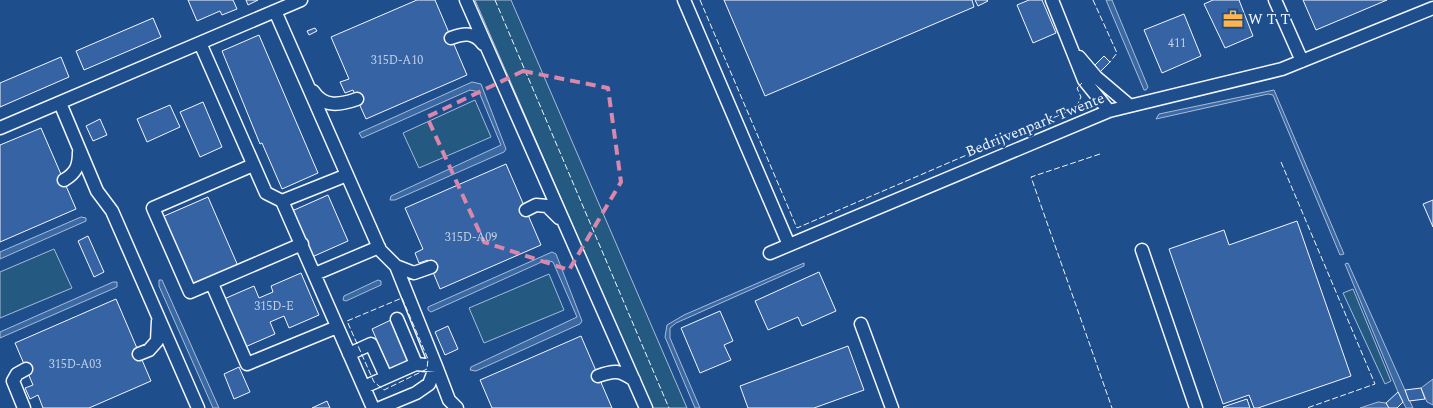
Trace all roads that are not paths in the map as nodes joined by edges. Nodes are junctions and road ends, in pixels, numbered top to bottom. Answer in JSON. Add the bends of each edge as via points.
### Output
{"nodes":[{"id":1,"x":301,"y":0,"type":"edge"},
{"id":2,"x":466,"y":0,"type":"edge"},
{"id":3,"x":684,"y":0,"type":"edge"},
{"id":4,"x":1052,"y":0,"type":"edge"},
{"id":5,"x":1275,"y":0,"type":"edge"},
{"id":6,"x":1433,"y":8,"type":"edge"},
{"id":7,"x":275,"y":11,"type":"junction"},
{"id":8,"x":451,"y":38,"type":"dead end"},
{"id":9,"x":200,"y":43,"type":"junction"},
{"id":10,"x":1072,"y":49,"type":"junction"},
{"id":11,"x":488,"y":50,"type":"junction"},
{"id":12,"x":1302,"y":61,"type":"junction"},
{"id":13,"x":306,"y":82,"type":"junction"},
{"id":14,"x":357,"y":99,"type":"dead end"},
{"id":15,"x":60,"y":103,"type":"junction"},
{"id":16,"x":1129,"y":105,"type":"junction"},
{"id":17,"x":1109,"y":111,"type":"junction"},
{"id":18,"x":0,"y":128,"type":"edge"},
{"id":19,"x":78,"y":146,"type":"junction"},
{"id":20,"x":253,"y":166,"type":"junction"},
{"id":21,"x":347,"y":175,"type":"junction"},
{"id":22,"x":64,"y":180,"type":"dead end"},
{"id":23,"x":282,"y":200,"type":"junction"},
{"id":24,"x":526,"y":210,"type":"dead end"},
{"id":25,"x":567,"y":228,"type":"junction"},
{"id":26,"x":302,"y":244,"type":"junction"},
{"id":27,"x":789,"y":245,"type":"junction"},
{"id":28,"x":379,"y":247,"type":"junction"},
{"id":29,"x":1142,"y":250,"type":"dead end"},
{"id":30,"x":770,"y":253,"type":"dead end"},
{"id":31,"x":396,"y":266,"type":"junction"},
{"id":32,"x":431,"y":267,"type":"dead end"},
{"id":33,"x":315,"y":274,"type":"junction"},
{"id":34,"x":212,"y":284,"type":"junction"},
{"id":35,"x":156,"y":311,"type":"junction"},
{"id":36,"x":397,"y":319,"type":"dead end"},
{"id":37,"x":861,"y":324,"type":"dead end"},
{"id":38,"x":337,"y":327,"type":"junction"},
{"id":39,"x":140,"y":354,"type":"dead end"},
{"id":40,"x":349,"y":354,"type":"junction"},
{"id":41,"x":416,"y":364,"type":"junction"},
{"id":42,"x":436,"y":366,"type":"junction"},
{"id":43,"x":26,"y":369,"type":"dead end"},
{"id":44,"x":598,"y":376,"type":"dead end"},
{"id":45,"x":386,"y":377,"type":"junction"},
{"id":46,"x":634,"y":380,"type":"junction"},
{"id":47,"x":364,"y":387,"type":"junction"},
{"id":48,"x":24,"y":408,"type":"edge"},
{"id":49,"x":198,"y":408,"type":"edge"},
{"id":50,"x":373,"y":408,"type":"edge"},
{"id":51,"x":380,"y":408,"type":"edge"},
{"id":52,"x":456,"y":408,"type":"edge"},
{"id":53,"x":646,"y":408,"type":"edge"},
{"id":54,"x":892,"y":408,"type":"edge"},
{"id":55,"x":1196,"y":408,"type":"edge"}],
"edges":[{"from":1,"to":7,"type":"street"},
{"from":2,"to":11,"type":"street"},
{"from":3,"to":27,"type":"street"},
{"from":4,"to":10,"type":"street"},
{"from":5,"to":12,"type":"street"},
{"from":6,"to":12,"type":"street","name":"Bedrijvenpark Twente"},
{"from":7,"to":9,"type":"street"},
{"from":7,"to":13,"type":"street"},
{"from":8,"to":11,"type":"street","via":[[470,34],[478,37]]},
{"from":9,"to":15,"type":"street"},
{"from":9,"to":20,"type":"street"},
{"from":10,"to":16,"type":"street","via":[[1096,77]]},
{"from":10,"to":17,"type":"street","via":[[1084,80]]},
{"from":11,"to":25,"type":"street"},
{"from":12,"to":16,"type":"street","name":"Bedrijvenpark Twente","via":[[1208,88]]},
{"from":13,"to":14,"type":"street","via":[[316,96],[337,106]]},
{"from":13,"to":21,"type":"street"},
{"from":15,"to":18,"type":"street"},
{"from":15,"to":19,"type":"street"},
{"from":16,"to":17,"type":"street","name":"Bedrijvenpark Twente"},
{"from":17,"to":27,"type":"street","name":"Bedrijvenpark Twente"},
{"from":19,"to":22,"type":"street","via":[[79,162],[75,172]]},
{"from":19,"to":35,"type":"street","via":[[97,191],[112,211]]},
{"from":20,"to":23,"type":"street","via":[[266,193]]},
{"from":20,"to":34,"type":"street","via":[[153,208],[190,292]]},
{"from":21,"to":23,"type":"street"},
{"from":21,"to":28,"type":"street"},
{"from":23,"to":26,"type":"street"},
{"from":24,"to":25,"type":"street","via":[[536,205],[547,206]]},
{"from":25,"to":46,"type":"street"},
{"from":26,"to":33,"type":"street"},
{"from":26,"to":34,"type":"street"},
{"from":27,"to":30,"type":"street","name":"Bedrijvenpark Twente"},
{"from":28,"to":31,"type":"street"},
{"from":28,"to":33,"type":"street"},
{"from":29,"to":55,"type":"street"},
{"from":31,"to":32,"type":"street","via":[[414,273]]},
{"from":31,"to":42,"type":"street"},
{"from":33,"to":38,"type":"street"},
{"from":34,"to":38,"type":"street","via":[[247,364]]},
{"from":35,"to":39,"type":"street","via":[[157,341]]},
{"from":35,"to":49,"type":"street"},
{"from":36,"to":41,"type":"street"},
{"from":37,"to":54,"type":"street"},
{"from":38,"to":40,"type":"street"},
{"from":40,"to":45,"type":"street","via":[[371,344]]},
{"from":40,"to":47,"type":"street"},
{"from":41,"to":42,"type":"street"},
{"from":41,"to":45,"type":"street"},
{"from":42,"to":51,"type":"street","via":[[429,384]]},
{"from":42,"to":52,"type":"street","via":[[449,400]]},
{"from":43,"to":48,"type":"street","via":[[13,381]]},
{"from":44,"to":46,"type":"street","via":[[612,370],[622,371]]},
{"from":45,"to":47,"type":"street"},
{"from":46,"to":53,"type":"street"},
{"from":47,"to":50,"type":"street"}]}
